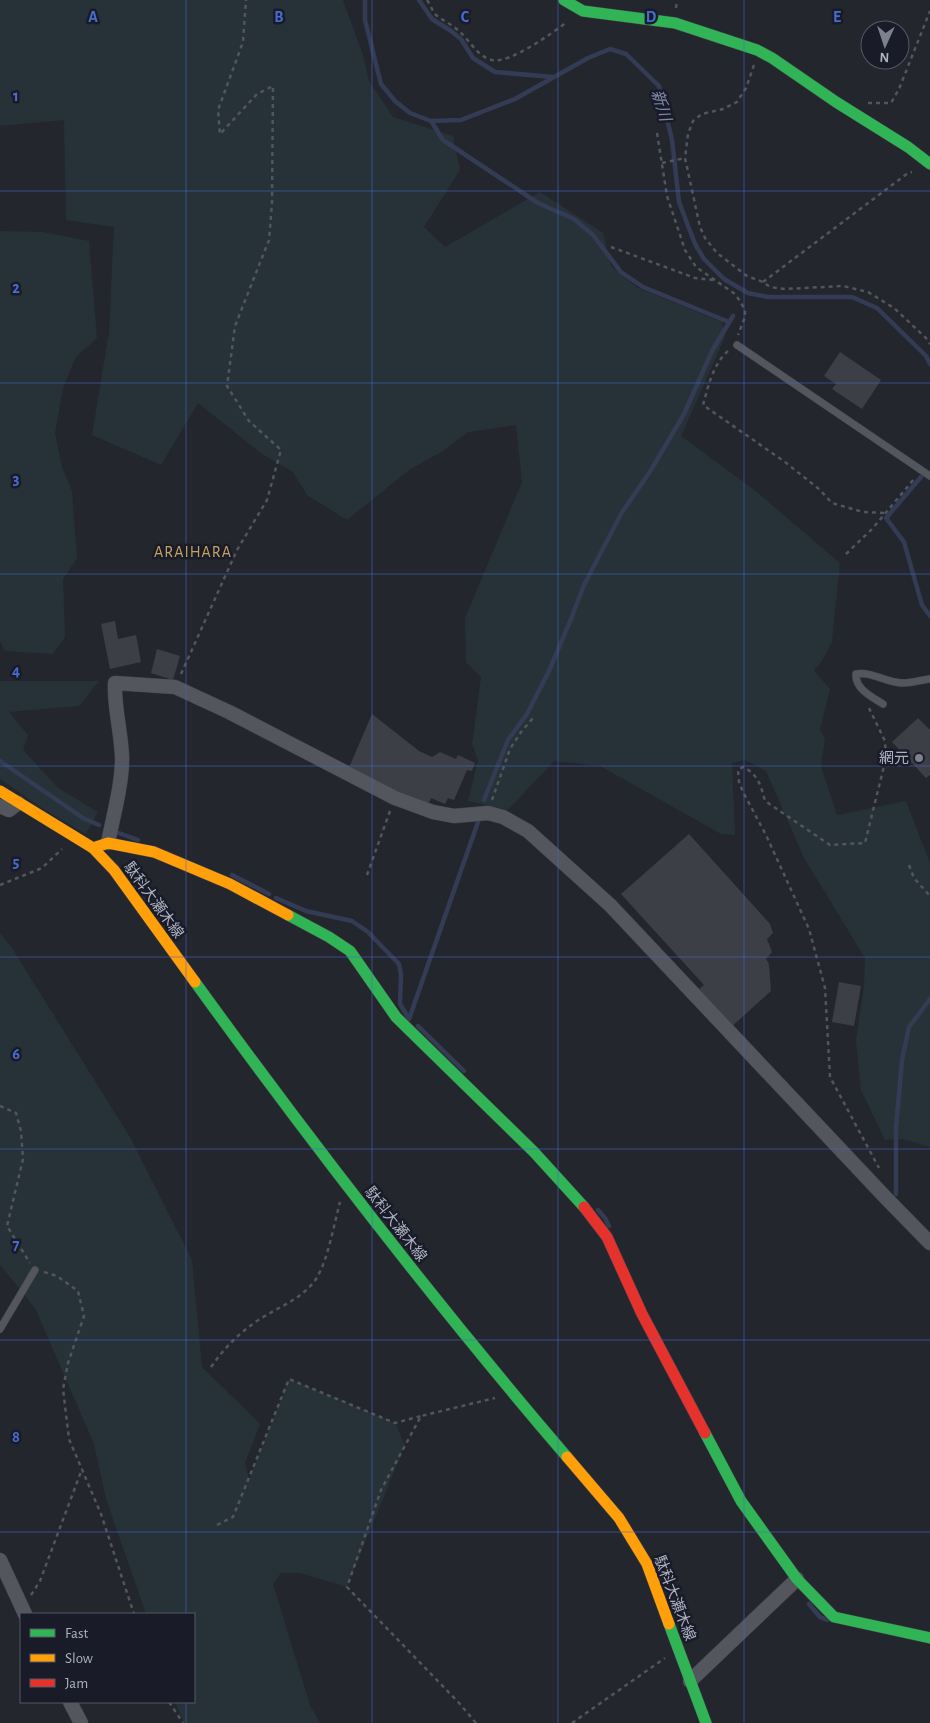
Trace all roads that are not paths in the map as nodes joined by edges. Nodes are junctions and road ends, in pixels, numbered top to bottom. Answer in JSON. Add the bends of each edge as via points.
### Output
{"nodes":[{"id":1,"x":564,"y":0,"type":"edge"},
{"id":2,"x":930,"y":164,"type":"edge"},
{"id":3,"x":737,"y":345,"type":"road end"},
{"id":4,"x":930,"y":476,"type":"edge"},
{"id":5,"x":930,"y":679,"type":"edge"},
{"id":6,"x":883,"y":704,"type":"dead end"},
{"id":7,"x":0,"y":791,"type":"edge"},
{"id":8,"x":18,"y":803,"type":"junction"},
{"id":9,"x":0,"y":806,"type":"edge"},
{"id":10,"x":108,"y":843,"type":"junction"},
{"id":11,"x":94,"y":848,"type":"junction"},
{"id":12,"x":930,"y":1243,"type":"edge"},
{"id":13,"x":35,"y":1270,"type":"road end"},
{"id":14,"x":0,"y":1329,"type":"edge"},
{"id":15,"x":0,"y":1560,"type":"edge"},
{"id":16,"x":797,"y":1579,"type":"junction"},
{"id":17,"x":24,"y":1612,"type":"edge"},
{"id":18,"x":930,"y":1638,"type":"edge"},
{"id":19,"x":690,"y":1681,"type":"junction"},
{"id":20,"x":71,"y":1703,"type":"edge"},
{"id":21,"x":81,"y":1723,"type":"edge"},
{"id":22,"x":706,"y":1723,"type":"edge"}],
"edges":[{"from":1,"to":2,"type":"street","via":[[583,11],[675,23],[757,50]]},
{"from":3,"to":4,"type":"lane"},
{"from":5,"to":6,"type":"lane","via":[[902,683],[856,674],[861,688]]},
{"from":7,"to":8,"type":"street","name":"駄科大瀬木線"},
{"from":8,"to":9,"type":"street","via":[[9,810]]},
{"from":8,"to":11,"type":"street","name":"駄科大瀬木線"},
{"from":10,"to":11,"type":"street"},
{"from":10,"to":12,"type":"street","via":[[122,757],[114,699],[115,683],[175,687],[395,798],[433,812],[454,816],[488,813],[503,817],[528,831],[610,905]]},
{"from":10,"to":16,"type":"street","via":[[154,852],[230,884],[350,951],[396,1017],[534,1152],[607,1237],[642,1314],[741,1501]]},
{"from":11,"to":19,"type":"street","name":"駄科大瀬木線","via":[[114,870],[237,1040],[411,1269],[619,1518],[648,1564]]},
{"from":13,"to":14,"type":"lane"},
{"from":15,"to":17,"type":"street"},
{"from":16,"to":18,"type":"street","via":[[834,1617]]},
{"from":16,"to":19,"type":"street"},
{"from":19,"to":22,"type":"street","name":"駄科大瀬木線"},
{"from":20,"to":21,"type":"street"}]}
